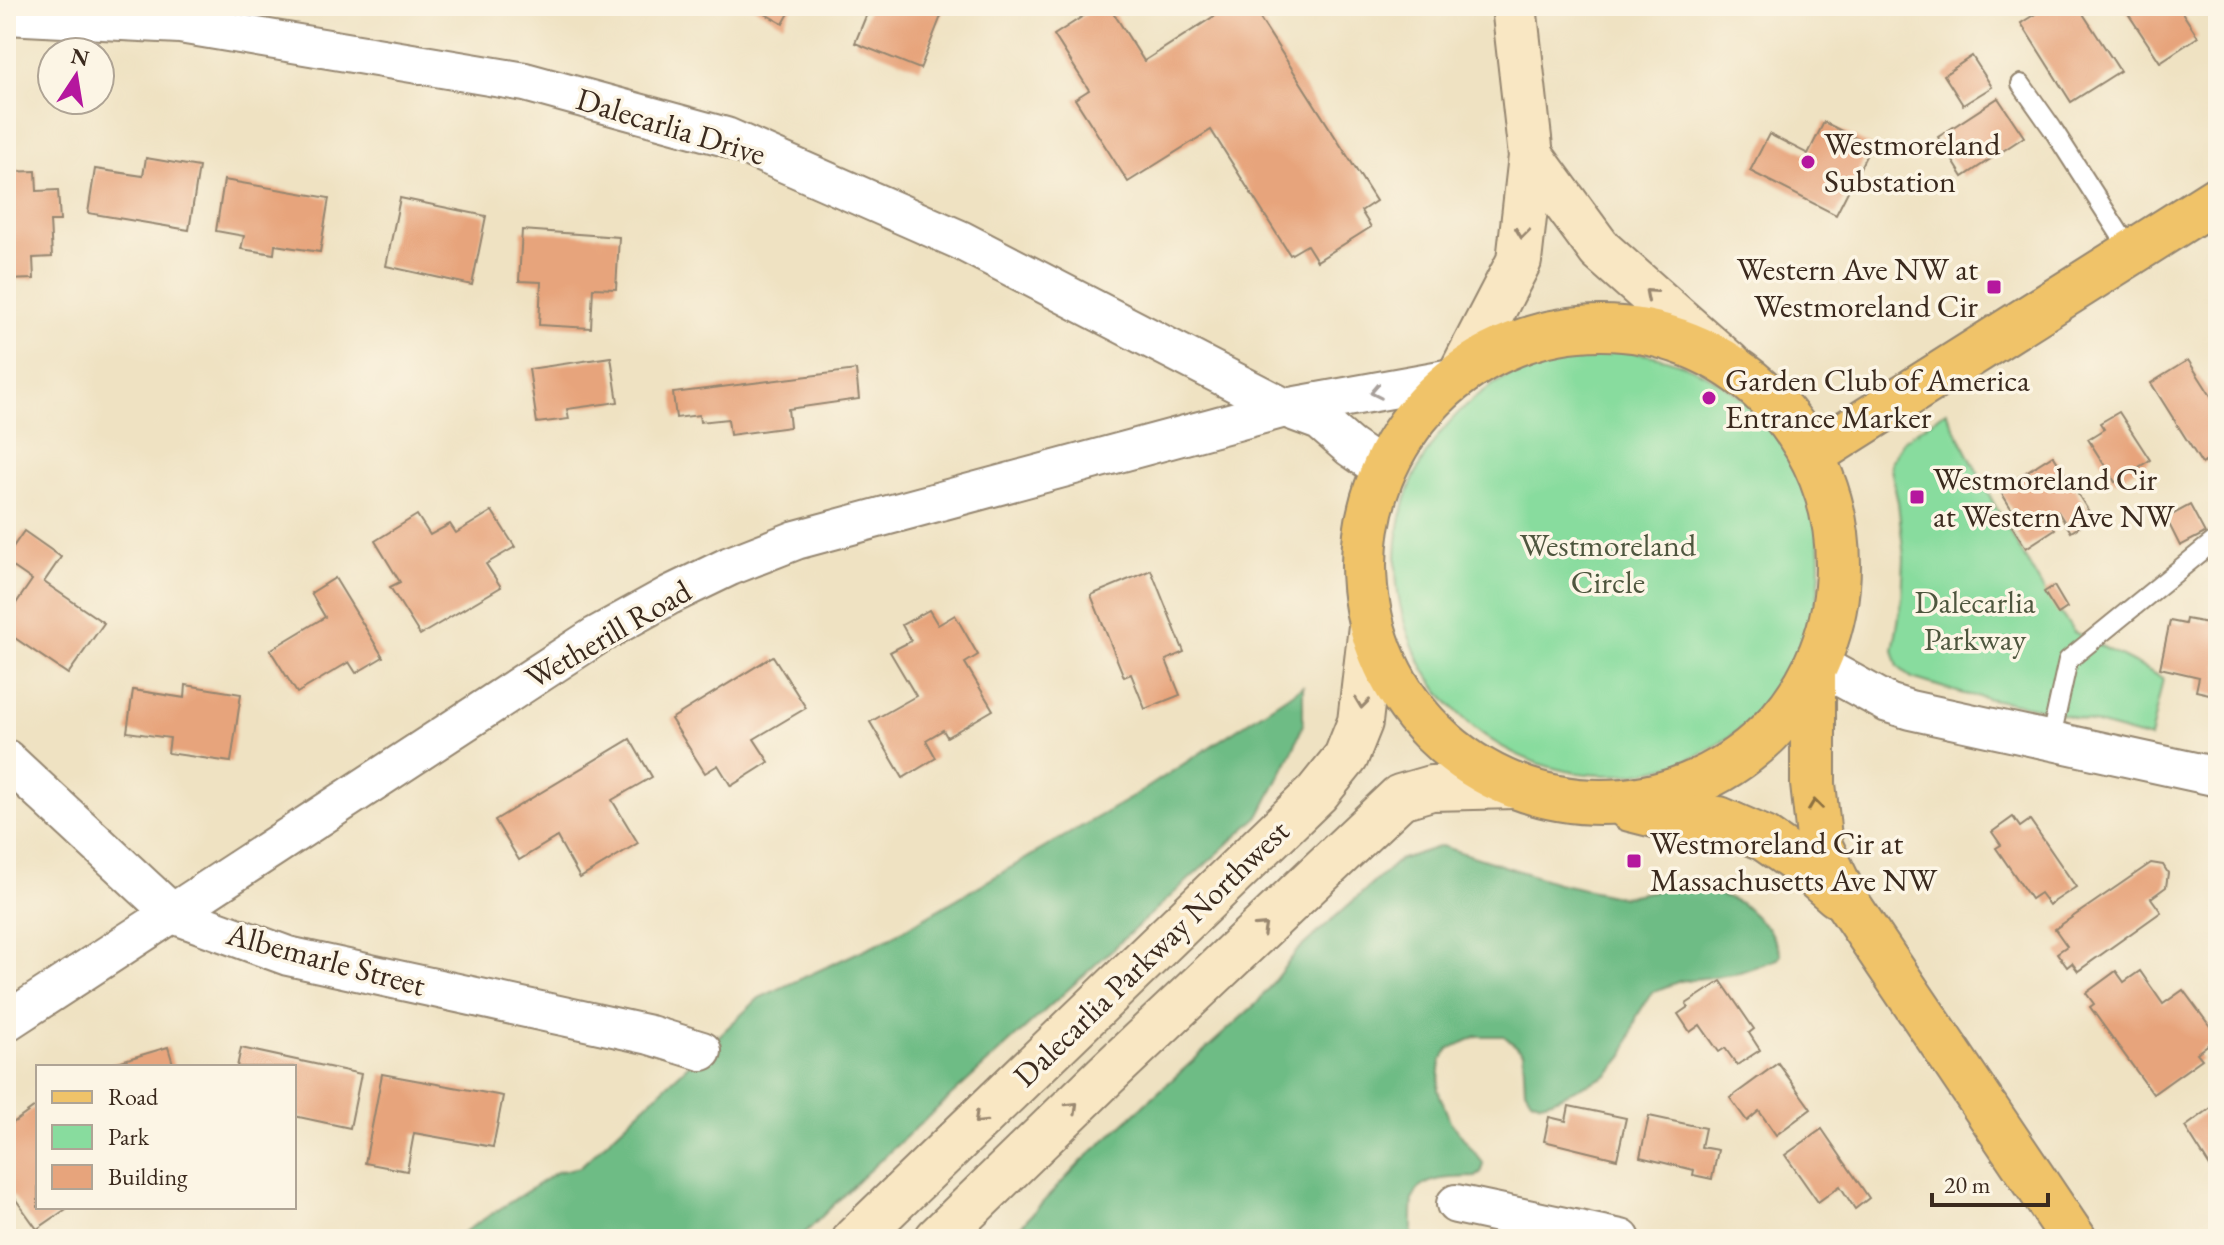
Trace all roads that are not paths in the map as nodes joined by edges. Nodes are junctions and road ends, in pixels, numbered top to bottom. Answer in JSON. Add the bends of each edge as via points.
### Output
{"nodes":[{"id":1,"x":1514,"y":6,"type":"edge"},
{"id":2,"x":6,"y":15,"type":"edge"},
{"id":3,"x":2021,"y":84,"type":"dead end"},
{"id":4,"x":1531,"y":156,"type":"junction"},
{"id":5,"x":2218,"y":198,"type":"edge"},
{"id":6,"x":2132,"y":253,"type":"junction"},
{"id":7,"x":1729,"y":364,"type":"junction"},
{"id":8,"x":1457,"y":375,"type":"junction"},
{"id":9,"x":1285,"y":408,"type":"junction"},
{"id":10,"x":1812,"y":455,"type":"junction"},
{"id":11,"x":1382,"y":469,"type":"junction"},
{"id":12,"x":2218,"y":538,"type":"edge"},
{"id":13,"x":1371,"y":626,"type":"junction"},
{"id":14,"x":1816,"y":670,"type":"junction"},
{"id":15,"x":2050,"y":742,"type":"junction"},
{"id":16,"x":6,"y":759,"type":"edge"},
{"id":17,"x":2218,"y":777,"type":"edge"},
{"id":18,"x":1516,"y":786,"type":"junction"},
{"id":19,"x":1604,"y":802,"type":"junction"},
{"id":20,"x":1848,"y":904,"type":"junction"},
{"id":21,"x":173,"y":914,"type":"junction"},
{"id":22,"x":6,"y":1022,"type":"edge"},
{"id":23,"x":702,"y":1051,"type":"dead end"},
{"id":24,"x":1456,"y":1204,"type":"dead end"},
{"id":25,"x":855,"y":1239,"type":"edge"},
{"id":26,"x":937,"y":1239,"type":"edge"},
{"id":27,"x":1621,"y":1239,"type":"edge"},
{"id":28,"x":2074,"y":1239,"type":"edge"}],
"edges":[{"from":1,"to":4,"type":"main road"},
{"from":2,"to":9,"type":"street","name":"Dalecarlia Drive","via":[[180,24],[525,82],[726,137],[960,240]]},
{"from":3,"to":6,"type":"lane"},
{"from":7,"to":4,"type":"main road","one_way":true,"via":[[1600,250]]},
{"from":4,"to":8,"type":"main road","one_way":true,"via":[[1519,261]]},
{"from":5,"to":6,"type":"main road"},
{"from":6,"to":10,"type":"main road"},
{"from":7,"to":8,"type":"main road","via":[[1684,342],[1638,330],[1570,328],[1513,344]]},
{"from":7,"to":10,"type":"main road","via":[[1773,401]]},
{"from":8,"to":9,"type":"street","one_way":true},
{"from":8,"to":11,"type":"main road","via":[[1411,421]]},
{"from":9,"to":11,"type":"street","name":"Dalecarlia Drive","via":[[1320,421]]},
{"from":9,"to":21,"type":"street","name":"Wetherill Road","via":[[796,540],[730,566],[596,636]]},
{"from":10,"to":14,"type":"main road","via":[[1831,502],[1839,565],[1832,625]]},
{"from":11,"to":13,"type":"main road","via":[[1361,563]]},
{"from":12,"to":15,"type":"lane","via":[[2068,660]]},
{"from":13,"to":18,"type":"main road","via":[[1393,681],[1437,737]]},
{"from":13,"to":25,"type":"main road","name":"Dalecarlia Parkway Northwest","one_way":true,"via":[[1360,722],[1346,757],[1317,793]]},
{"from":14,"to":15,"type":"street","via":[[1910,710]]},
{"from":14,"to":19,"type":"main road","via":[[1776,726],[1733,762],[1677,790]]},
{"from":20,"to":14,"type":"main road","one_way":true,"via":[[1820,846],[1813,784]]},
{"from":15,"to":17,"type":"street"},
{"from":16,"to":21,"type":"street","name":"Albemarle Street"},
{"from":18,"to":19,"type":"main road","via":[[1570,800]]},
{"from":26,"to":18,"type":"main road","name":"Dalecarlia Parkway Northwest","one_way":true,"via":[[1400,797],[1431,788]]},
{"from":19,"to":20,"type":"main road","via":[[1662,817],[1719,819],[1765,839]]},
{"from":20,"to":28,"type":"main road"},
{"from":21,"to":22,"type":"street","name":"Wetherill Road"},
{"from":21,"to":23,"type":"street","name":"Albemarle Street","via":[[288,956]]},
{"from":24,"to":27,"type":"street"}]}
